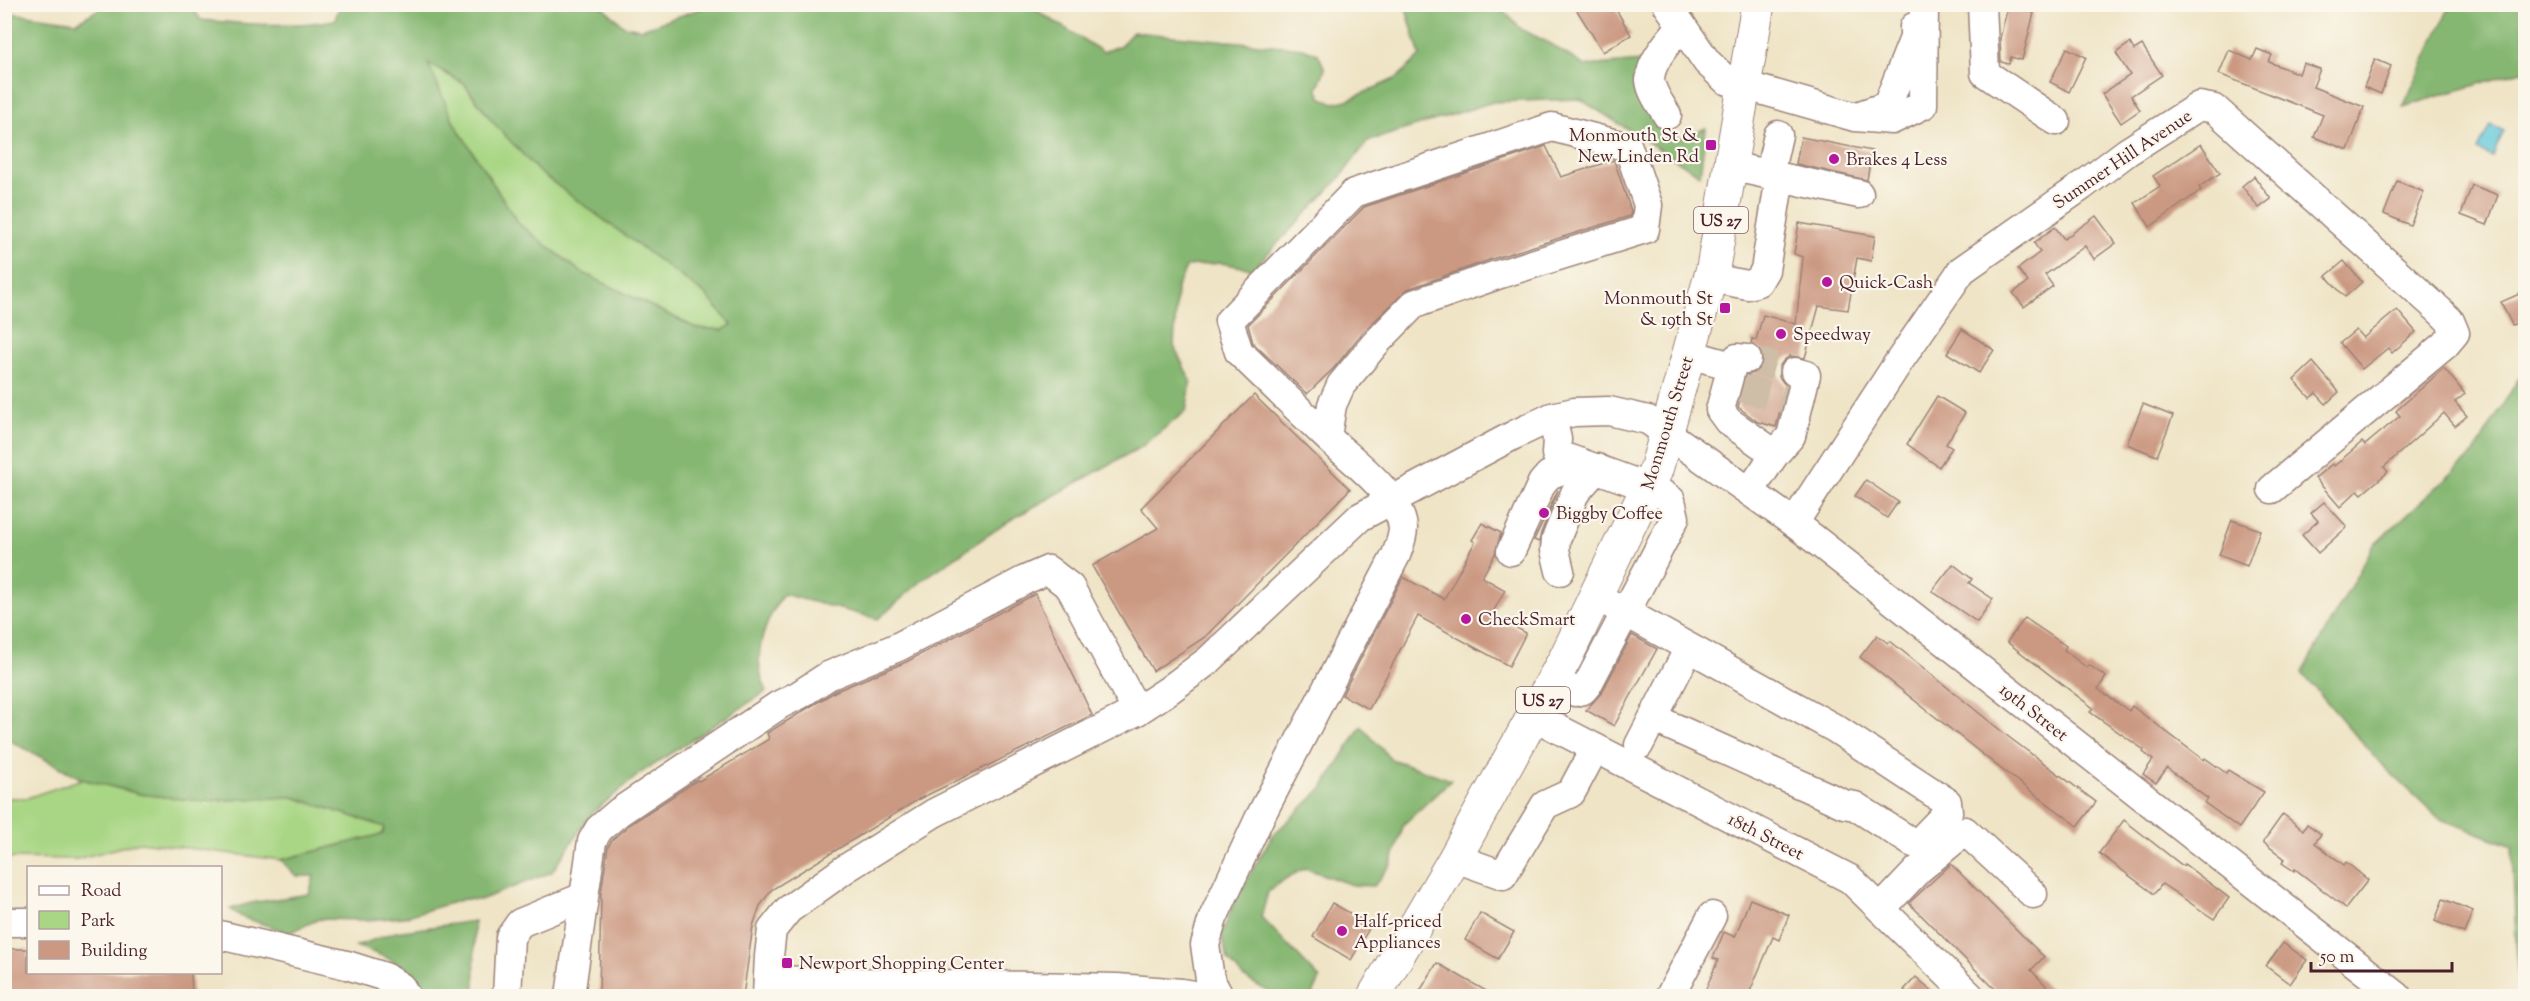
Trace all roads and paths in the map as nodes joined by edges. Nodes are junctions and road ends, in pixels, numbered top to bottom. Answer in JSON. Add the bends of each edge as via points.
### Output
{"nodes":[{"id":1,"x":1758,"y":4,"type":"edge"},
{"id":2,"x":1914,"y":4,"type":"edge"},
{"id":3,"x":1924,"y":4,"type":"edge"},
{"id":4,"x":1982,"y":4,"type":"edge"},
{"id":5,"x":1675,"y":15,"type":"edge"},
{"id":6,"x":1744,"y":86,"type":"junction"},
{"id":7,"x":1667,"y":115,"type":"dead end"},
{"id":8,"x":1855,"y":117,"type":"junction"},
{"id":9,"x":2056,"y":121,"type":"dead end"},
{"id":10,"x":1778,"y":135,"type":"dead end"},
{"id":11,"x":1730,"y":166,"type":"junction"},
{"id":12,"x":1775,"y":176,"type":"junction"},
{"id":13,"x":1859,"y":194,"type":"dead end"},
{"id":14,"x":1710,"y":278,"type":"junction"},
{"id":15,"x":1689,"y":354,"type":"junction"},
{"id":16,"x":1795,"y":372,"type":"dead end"},
{"id":17,"x":1552,"y":417,"type":"junction"},
{"id":18,"x":1667,"y":432,"type":"junction"},
{"id":19,"x":1327,"y":437,"type":"junction"},
{"id":20,"x":1775,"y":454,"type":"junction"},
{"id":21,"x":1589,"y":466,"type":"junction"},
{"id":22,"x":1648,"y":488,"type":"junction"},
{"id":23,"x":2272,"y":489,"type":"dead end"},
{"id":24,"x":1750,"y":491,"type":"junction"},
{"id":25,"x":1392,"y":501,"type":"junction"},
{"id":26,"x":1794,"y":523,"type":"junction"},
{"id":27,"x":1511,"y":551,"type":"dead end"},
{"id":28,"x":1560,"y":572,"type":"dead end"},
{"id":29,"x":1596,"y":596,"type":"junction"},
{"id":30,"x":1626,"y":613,"type":"junction"},
{"id":31,"x":1689,"y":648,"type":"junction"},
{"id":32,"x":1554,"y":679,"type":"junction"},
{"id":33,"x":1137,"y":711,"type":"junction"},
{"id":34,"x":1533,"y":716,"type":"junction"},
{"id":35,"x":1653,"y":718,"type":"junction"},
{"id":36,"x":1639,"y":745,"type":"dead end"},
{"id":37,"x":1595,"y":748,"type":"junction"},
{"id":38,"x":1455,"y":858,"type":"junction"},
{"id":39,"x":2033,"y":894,"type":"dead end"},
{"id":40,"x":583,"y":897,"type":"junction"},
{"id":41,"x":1881,"y":909,"type":"junction"},
{"id":42,"x":1712,"y":916,"type":"dead end"},
{"id":43,"x":4,"y":921,"type":"edge"},
{"id":44,"x":27,"y":922,"type":"edge"},
{"id":45,"x":222,"y":935,"type":"edge"},
{"id":46,"x":1398,"y":957,"type":"junction"},
{"id":47,"x":768,"y":988,"type":"edge"},
{"id":48,"x":406,"y":996,"type":"edge"},
{"id":49,"x":507,"y":996,"type":"edge"},
{"id":50,"x":570,"y":996,"type":"edge"},
{"id":51,"x":1201,"y":996,"type":"edge"},
{"id":52,"x":1219,"y":996,"type":"edge"},
{"id":53,"x":1374,"y":996,"type":"edge"},
{"id":54,"x":1390,"y":996,"type":"edge"},
{"id":55,"x":1670,"y":996,"type":"edge"},
{"id":56,"x":1970,"y":996,"type":"edge"},
{"id":57,"x":2397,"y":996,"type":"edge"}],
"edges":[{"from":1,"to":6,"type":"main road","name":"Monmouth Street","number":"US 27"},
{"from":2,"to":8,"type":"street","via":[[1914,38],[1887,106]]},
{"from":3,"to":8,"type":"street","via":[[1923,105],[1892,120]]},
{"from":4,"to":9,"type":"street","via":[[1984,73]]},
{"from":5,"to":6,"type":"street","via":[[1707,62],[1726,80]]},
{"from":5,"to":7,"type":"street","via":[[1671,38],[1650,79]]},
{"from":6,"to":8,"type":"street"},
{"from":6,"to":11,"type":"main road","name":"Monmouth Street","number":"US 27"},
{"from":10,"to":12,"type":"street"},
{"from":11,"to":12,"type":"street"},
{"from":11,"to":14,"type":"main road","name":"Monmouth Street","number":"US 27"},
{"from":12,"to":13,"type":"street"},
{"from":12,"to":14,"type":"street","via":[[1765,270],[1758,282],[1748,285]]},
{"from":14,"to":15,"type":"main road","name":"Monmouth Street","number":"US 27"},
{"from":15,"to":18,"type":"main road","name":"Monmouth Street","number":"US 27"},
{"from":15,"to":20,"type":"street","via":[[1737,374],[1720,410],[1728,421]]},
{"from":16,"to":20,"type":"street","via":[[1806,375],[1793,402],[1791,436]]},
{"from":17,"to":18,"type":"street","name":"19th Street","via":[[1609,411],[1648,420]]},
{"from":17,"to":21,"type":"street","via":[[1556,454]]},
{"from":17,"to":25,"type":"street","name":"19th Street"},
{"from":18,"to":22,"type":"main road","name":"Monmouth Street","number":"US 27"},
{"from":18,"to":24,"type":"street","name":"19th Street"},
{"from":19,"to":19,"type":"street","via":[[1239,352],[1229,321],[1354,193],[1552,127],[1628,147],[1648,205],[1645,229],[1414,304],[1341,385],[1332,405]]},
{"from":19,"to":25,"type":"street"},
{"from":20,"to":24,"type":"street"},
{"from":21,"to":22,"type":"street"},
{"from":21,"to":27,"type":"street","via":[[1549,475]]},
{"from":21,"to":28,"type":"street","via":[[1556,539]]},
{"from":22,"to":29,"type":"main road","name":"Monmouth Street","number":"US 27"},
{"from":22,"to":30,"type":"street","via":[[1671,500],[1675,518]]},
{"from":23,"to":26,"type":"street","name":"Summer Hill Avenue","via":[[2455,333],[2440,311],[2216,109],[2199,106],[2127,152],[1962,270]]},
{"from":24,"to":26,"type":"street","name":"19th Street"},
{"from":25,"to":33,"type":"street","name":"19th Street","via":[[1360,516],[1209,660]]},
{"from":25,"to":52,"type":"street","via":[[1403,530],[1396,555],[1259,819],[1213,918],[1205,945],[1210,979]]},
{"from":26,"to":57,"type":"street","name":"19th Street"},
{"from":29,"to":30,"type":"street"},
{"from":29,"to":32,"type":"main road","name":"Monmouth Street","number":"US 27"},
{"from":30,"to":31,"type":"street"},
{"from":30,"to":32,"type":"street","via":[[1583,690],[1575,692]]},
{"from":31,"to":35,"type":"street"},
{"from":31,"to":35,"type":"street","via":[[1836,729],[1947,802],[1948,812],[1919,843],[1913,843],[1855,806]]},
{"from":32,"to":34,"type":"main road","name":"Monmouth Street","number":"US 27"},
{"from":33,"to":40,"type":"street","via":[[1070,587],[1047,570],[867,662],[828,676],[619,812],[598,829],[592,841]]},
{"from":33,"to":47,"type":"street","name":"19th Street","via":[[934,813],[788,910],[772,930]]},
{"from":34,"to":37,"type":"street","name":"18th Street"},
{"from":34,"to":38,"type":"main road","name":"Monmouth Street","number":"US 27"},
{"from":35,"to":36,"type":"street"},
{"from":37,"to":38,"type":"street","via":[[1572,793],[1545,805],[1503,875]]},
{"from":37,"to":41,"type":"street","name":"18th Street","via":[[1850,879]]},
{"from":38,"to":46,"type":"main road","name":"Monmouth Street","number":"US 27"},
{"from":39,"to":41,"type":"street","via":[[1965,831],[1918,870]]},
{"from":40,"to":49,"type":"street","via":[[520,923],[510,937]]},
{"from":40,"to":50,"type":"street"},
{"from":41,"to":56,"type":"street","name":"18th Street"},
{"from":42,"to":55,"type":"street"},
{"from":43,"to":44,"type":"street"},
{"from":45,"to":48,"type":"street","via":[[385,977],[401,987]]},
{"from":46,"to":53,"type":"main road","name":"Monmouth Street","number":"US 27"},
{"from":46,"to":54,"type":"main road","via":[[1398,984]]},
{"from":47,"to":51,"type":"street","via":[[1117,988]]}]}
